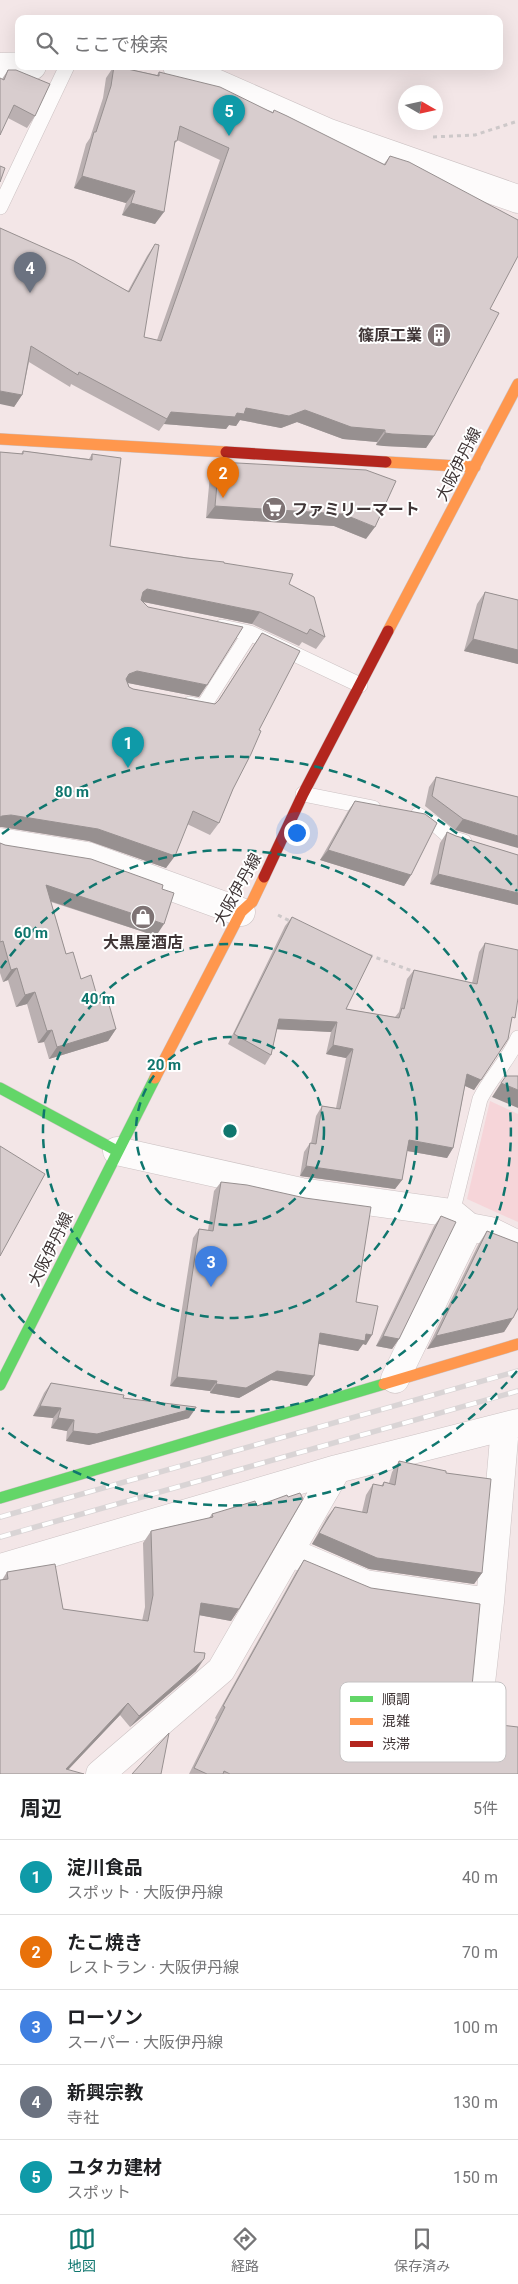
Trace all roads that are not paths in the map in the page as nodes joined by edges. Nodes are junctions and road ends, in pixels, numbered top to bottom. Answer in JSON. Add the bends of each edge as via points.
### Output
{"nodes":[{"id":1,"x":15,"y":67,"type":"edge"},
{"id":2,"x":0,"y":68,"type":"edge"},
{"id":3,"x":64,"y":70,"type":"edge"},
{"id":4,"x":186,"y":70,"type":"edge"},
{"id":5,"x":518,"y":199,"type":"edge"},
{"id":6,"x":0,"y":207,"type":"edge"},
{"id":7,"x":518,"y":384,"type":"edge"},
{"id":8,"x":0,"y":439,"type":"edge"},
{"id":9,"x":474,"y":467,"type":"junction"},
{"id":10,"x":205,"y":623,"type":"edge"},
{"id":11,"x":250,"y":633,"type":"junction"},
{"id":12,"x":360,"y":685,"type":"junction"},
{"id":13,"x":175,"y":701,"type":"edge"},
{"id":14,"x":304,"y":794,"type":"junction"},
{"id":15,"x":386,"y":810,"type":"edge"},
{"id":16,"x":404,"y":813,"type":"edge"},
{"id":17,"x":0,"y":842,"type":"edge"},
{"id":18,"x":480,"y":846,"type":"edge"},
{"id":19,"x":246,"y":907,"type":"junction"},
{"id":20,"x":518,"y":1038,"type":"edge"},
{"id":21,"x":0,"y":1088,"type":"edge"},
{"id":22,"x":117,"y":1151,"type":"junction"},
{"id":23,"x":460,"y":1220,"type":"junction"},
{"id":24,"x":518,"y":1245,"type":"edge"},
{"id":25,"x":518,"y":1344,"type":"edge"},
{"id":26,"x":395,"y":1379,"type":"junction"},
{"id":27,"x":0,"y":1385,"type":"edge"},
{"id":28,"x":512,"y":1425,"type":"edge"},
{"id":29,"x":337,"y":1469,"type":"junction"},
{"id":30,"x":0,"y":1498,"type":"edge"},
{"id":31,"x":290,"y":1552,"type":"junction"},
{"id":32,"x":0,"y":1568,"type":"edge"},
{"id":33,"x":490,"y":1602,"type":"junction"},
{"id":34,"x":481,"y":1682,"type":"edge"},
{"id":35,"x":100,"y":1774,"type":"edge"}],
"edges":[{"from":1,"to":2,"type":"street"},
{"from":3,"to":6,"type":"lane"},
{"from":4,"to":5,"type":"street","via":[[330,133]]},
{"from":7,"to":9,"type":"street","name":"大阪伊丹線"},
{"from":8,"to":9,"type":"street"},
{"from":9,"to":12,"type":"street","name":"大阪伊丹線"},
{"from":10,"to":11,"type":"lane"},
{"from":11,"to":12,"type":"lane"},
{"from":11,"to":13,"type":"lane","via":[[203,707]]},
{"from":12,"to":14,"type":"street","name":"大阪伊丹線"},
{"from":14,"to":15,"type":"lane"},
{"from":14,"to":19,"type":"street","name":"大阪伊丹線"},
{"from":16,"to":18,"type":"lane","via":[[422,815],[451,838]]},
{"from":17,"to":19,"type":"street","via":[[87,856]]},
{"from":19,"to":22,"type":"street","name":"大阪伊丹線"},
{"from":20,"to":23,"type":"lane","via":[[480,1099]]},
{"from":21,"to":22,"type":"street"},
{"from":22,"to":23,"type":"street","via":[[301,1192]]},
{"from":22,"to":27,"type":"street","name":"大阪伊丹線"},
{"from":23,"to":24,"type":"street"},
{"from":23,"to":26,"type":"street"},
{"from":25,"to":26,"type":"street"},
{"from":26,"to":30,"type":"street"},
{"from":28,"to":29,"type":"street"},
{"from":28,"to":33,"type":"street"},
{"from":29,"to":31,"type":"street"},
{"from":29,"to":32,"type":"street"},
{"from":31,"to":33,"type":"street","via":[[365,1584]]},
{"from":31,"to":35,"type":"street","via":[[222,1670]]},
{"from":33,"to":34,"type":"street"}]}
